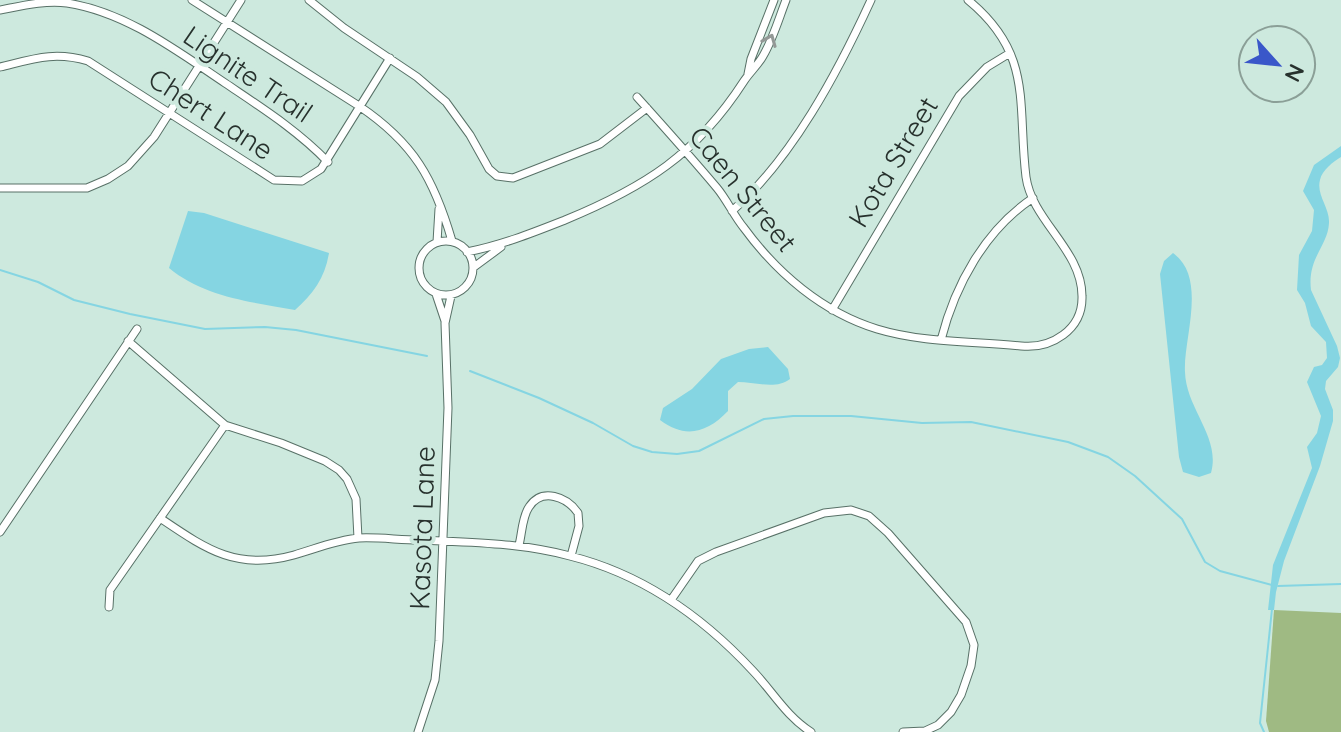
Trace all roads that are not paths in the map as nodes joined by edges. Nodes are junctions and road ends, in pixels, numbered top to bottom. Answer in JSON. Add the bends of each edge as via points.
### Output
{"nodes":[{"id":1,"x":192,"y":0,"type":"edge"},
{"id":2,"x":241,"y":0,"type":"edge"},
{"id":3,"x":309,"y":0,"type":"edge"},
{"id":4,"x":774,"y":0,"type":"edge"},
{"id":5,"x":786,"y":0,"type":"edge"},
{"id":6,"x":871,"y":0,"type":"edge"},
{"id":7,"x":968,"y":0,"type":"edge"},
{"id":8,"x":987,"y":0,"type":"edge"},
{"id":9,"x":979,"y":9,"type":"junction"},
{"id":10,"x":0,"y":10,"type":"edge"},
{"id":11,"x":227,"y":23,"type":"junction"},
{"id":12,"x":1010,"y":53,"type":"junction"},
{"id":13,"x":390,"y":58,"type":"junction"},
{"id":14,"x":200,"y":66,"type":"junction"},
{"id":15,"x":0,"y":67,"type":"edge"},
{"id":16,"x":747,"y":76,"type":"junction"},
{"id":17,"x":637,"y":97,"type":"dead end"},
{"id":18,"x":359,"y":106,"type":"junction"},
{"id":19,"x":647,"y":108,"type":"junction"},
{"id":20,"x":169,"y":113,"type":"junction"},
{"id":21,"x":685,"y":152,"type":"junction"},
{"id":22,"x":328,"y":162,"type":"junction"},
{"id":23,"x":0,"y":188,"type":"edge"},
{"id":24,"x":1033,"y":198,"type":"junction"},
{"id":25,"x":439,"y":209,"type":"junction"},
{"id":26,"x":732,"y":211,"type":"junction"},
{"id":27,"x":452,"y":241,"type":"junction"},
{"id":28,"x":437,"y":242,"type":"junction"},
{"id":29,"x":502,"y":245,"type":"junction"},
{"id":30,"x":467,"y":252,"type":"junction"},
{"id":31,"x":474,"y":267,"type":"junction"},
{"id":32,"x":436,"y":294,"type":"junction"},
{"id":33,"x":451,"y":296,"type":"junction"},
{"id":34,"x":832,"y":310,"type":"junction"},
{"id":35,"x":445,"y":323,"type":"junction"},
{"id":36,"x":137,"y":329,"type":"dead end"},
{"id":37,"x":941,"y":340,"type":"junction"},
{"id":38,"x":128,"y":341,"type":"junction"},
{"id":39,"x":225,"y":425,"type":"junction"},
{"id":40,"x":160,"y":518,"type":"junction"},
{"id":41,"x":0,"y":532,"type":"edge"},
{"id":42,"x":358,"y":538,"type":"junction"},
{"id":43,"x":444,"y":541,"type":"junction"},
{"id":44,"x":519,"y":545,"type":"junction"},
{"id":45,"x":571,"y":556,"type":"junction"},
{"id":46,"x":671,"y":600,"type":"junction"},
{"id":47,"x":109,"y":607,"type":"dead end"},
{"id":48,"x":418,"y":732,"type":"edge"},
{"id":49,"x":811,"y":732,"type":"edge"},
{"id":50,"x":903,"y":732,"type":"edge"}],
"edges":[{"from":1,"to":11,"type":"street","name":"Kasota Lane"},
{"from":2,"to":11,"type":"street"},
{"from":3,"to":13,"type":"street"},
{"from":4,"to":16,"type":"street"},
{"from":16,"to":5,"type":"street","one_way":true,"via":[[764,54]]},
{"from":6,"to":26,"type":"street","via":[[839,65],[787,149]]},
{"from":7,"to":9,"type":"street","name":"Caen Street"},
{"from":8,"to":9,"type":"street"},
{"from":9,"to":12,"type":"street","name":"Caen Street"},
{"from":10,"to":14,"type":"street","name":"Lignite Trail","via":[[63,2],[90,7],[128,22]]},
{"from":11,"to":14,"type":"street"},
{"from":11,"to":18,"type":"street","name":"Kasota Lane"},
{"from":12,"to":24,"type":"street","name":"Caen Street","via":[[1019,75],[1026,176]]},
{"from":12,"to":34,"type":"street","name":"Kota Street","via":[[987,67],[959,96]]},
{"from":13,"to":18,"type":"street"},
{"from":13,"to":19,"type":"street","via":[[446,102],[497,176],[513,178],[600,144]]},
{"from":14,"to":20,"type":"street"},
{"from":14,"to":22,"type":"street","name":"Lignite Trail","via":[[299,132]]},
{"from":15,"to":20,"type":"street","name":"Chert Lane","via":[[48,55],[74,57]]},
{"from":16,"to":21,"type":"street","via":[[716,121]]},
{"from":17,"to":19,"type":"street","name":"Caen Street"},
{"from":18,"to":22,"type":"street"},
{"from":18,"to":25,"type":"street","name":"Kasota Lane","via":[[405,142]]},
{"from":19,"to":21,"type":"street","name":"Caen Street"},
{"from":20,"to":22,"type":"street","name":"Chert Lane","via":[[274,180],[308,179]]},
{"from":20,"to":23,"type":"street","via":[[140,154],[108,179],[68,190]]},
{"from":21,"to":26,"type":"street","name":"Caen Street"},
{"from":21,"to":29,"type":"street","via":[[614,198]]},
{"from":24,"to":37,"type":"street","via":[[995,229],[956,293]]},
{"from":24,"to":37,"type":"street","name":"Caen Street","via":[[1080,280],[1083,297],[1073,324],[1050,344],[1031,347]]},
{"from":25,"to":27,"type":"street","name":"Kasota Lane"},
{"from":25,"to":28,"type":"street","name":"Kasota Lane"},
{"from":26,"to":34,"type":"street","name":"Caen Street","via":[[789,279]]},
{"from":27,"to":28,"type":"street"},
{"from":27,"to":30,"type":"street"},
{"from":28,"to":32,"type":"street","name":"Kasota Lane","via":[[426,250],[419,272]]},
{"from":29,"to":30,"type":"street"},
{"from":29,"to":31,"type":"street","name":"Kasota Lane"},
{"from":30,"to":31,"type":"street"},
{"from":31,"to":33,"type":"street","name":"Kasota Lane","via":[[469,283]]},
{"from":32,"to":33,"type":"street"},
{"from":32,"to":35,"type":"street","name":"Kasota Lane"},
{"from":33,"to":35,"type":"street","name":"Kasota Lane"},
{"from":34,"to":37,"type":"street","name":"Caen Street","via":[[876,328]]},
{"from":35,"to":43,"type":"street","name":"Kasota Lane"},
{"from":36,"to":38,"type":"street"},
{"from":38,"to":39,"type":"street"},
{"from":38,"to":41,"type":"street"},
{"from":39,"to":40,"type":"street"},
{"from":39,"to":42,"type":"street","via":[[339,470],[356,499]]},
{"from":40,"to":42,"type":"street","via":[[206,548],[246,560],[283,558]]},
{"from":40,"to":47,"type":"street","via":[[110,590]]},
{"from":42,"to":43,"type":"street"},
{"from":43,"to":44,"type":"street"},
{"from":43,"to":48,"type":"street","name":"Kasota Lane","via":[[435,680]]},
{"from":44,"to":45,"type":"street"},
{"from":44,"to":45,"type":"street","via":[[529,507],[538,499],[562,497],[578,513]]},
{"from":45,"to":46,"type":"street"},
{"from":46,"to":49,"type":"street","via":[[730,647],[793,720]]},
{"from":46,"to":50,"type":"street","via":[[698,561],[716,552],[824,513],[851,510],[869,516],[966,622],[974,645],[951,712],[925,731]]}]}
